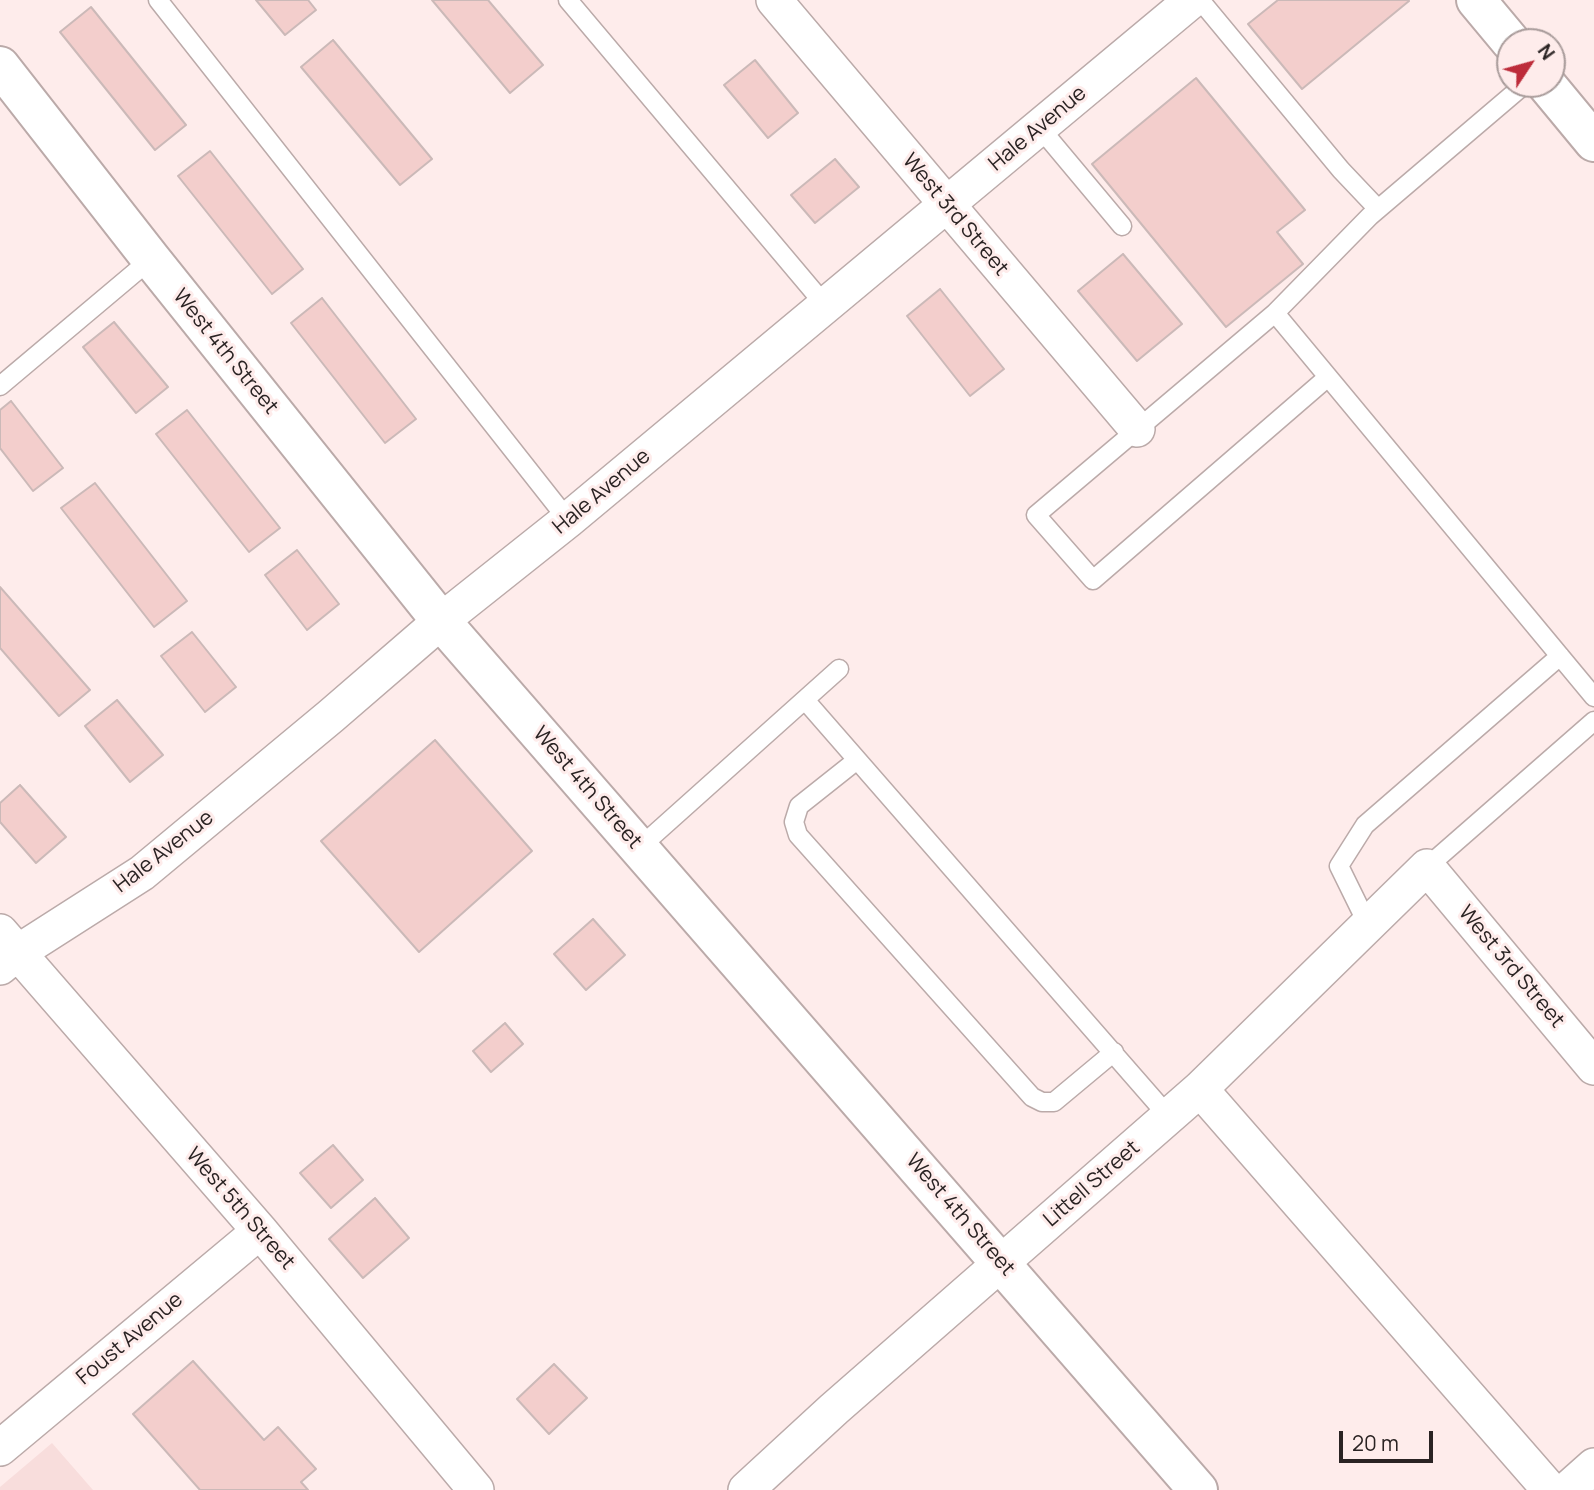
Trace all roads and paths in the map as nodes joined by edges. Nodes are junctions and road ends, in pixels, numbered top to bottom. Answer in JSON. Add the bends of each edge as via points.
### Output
{"nodes":[{"id":1,"x":158,"y":0,"type":"edge"},
{"id":2,"x":568,"y":0,"type":"edge"},
{"id":3,"x":774,"y":0,"type":"edge"},
{"id":4,"x":1192,"y":0,"type":"edge"},
{"id":5,"x":1200,"y":0,"type":"edge"},
{"id":6,"x":1476,"y":0,"type":"edge"},
{"id":7,"x":1499,"y":28,"type":"edge"},
{"id":8,"x":0,"y":66,"type":"edge"},
{"id":9,"x":1509,"y":98,"type":"edge"},
{"id":10,"x":1558,"y":98,"type":"edge"},
{"id":11,"x":1040,"y":128,"type":"junction"},
{"id":12,"x":1594,"y":142,"type":"edge"},
{"id":13,"x":946,"y":204,"type":"junction"},
{"id":14,"x":1378,"y":209,"type":"junction"},
{"id":15,"x":1122,"y":226,"type":"dead end"},
{"id":16,"x":151,"y":259,"type":"junction"},
{"id":17,"x":825,"y":305,"type":"junction"},
{"id":18,"x":1275,"y":313,"type":"junction"},
{"id":19,"x":1328,"y":377,"type":"junction"},
{"id":20,"x":0,"y":386,"type":"edge"},
{"id":21,"x":1137,"y":429,"type":"junction"},
{"id":22,"x":568,"y":520,"type":"junction"},
{"id":23,"x":441,"y":621,"type":"junction"},
{"id":24,"x":1560,"y":656,"type":"junction"},
{"id":25,"x":839,"y":669,"type":"dead end"},
{"id":26,"x":1594,"y":697,"type":"edge"},
{"id":27,"x":804,"y":699,"type":"junction"},
{"id":28,"x":1594,"y":721,"type":"edge"},
{"id":29,"x":857,"y":760,"type":"junction"},
{"id":30,"x":639,"y":848,"type":"junction"},
{"id":31,"x":1427,"y":867,"type":"junction"},
{"id":32,"x":1368,"y":925,"type":"junction"},
{"id":33,"x":6,"y":951,"type":"edge"},
{"id":34,"x":1114,"y":1052,"type":"junction"},
{"id":35,"x":1594,"y":1068,"type":"edge"},
{"id":36,"x":1200,"y":1090,"type":"junction"},
{"id":37,"x":1169,"y":1117,"type":"junction"},
{"id":38,"x":260,"y":1231,"type":"junction"},
{"id":39,"x":1002,"y":1264,"type":"junction"},
{"id":40,"x":0,"y":1448,"type":"edge"},
{"id":41,"x":1594,"y":1466,"type":"edge"},
{"id":42,"x":476,"y":1490,"type":"edge"},
{"id":43,"x":746,"y":1490,"type":"edge"},
{"id":44,"x":1198,"y":1490,"type":"edge"},
{"id":45,"x":1550,"y":1490,"type":"edge"},
{"id":46,"x":1567,"y":1490,"type":"edge"}],
"edges":[{"from":1,"to":22,"type":"lane"},
{"from":2,"to":17,"type":"lane"},
{"from":3,"to":13,"type":"street","name":"West 3rd Street"},
{"from":4,"to":11,"type":"street","name":"Hale Avenue"},
{"from":5,"to":14,"type":"lane"},
{"from":6,"to":7,"type":"main road"},
{"from":8,"to":16,"type":"main road","name":"West 4th Street"},
{"from":9,"to":14,"type":"lane"},
{"from":10,"to":12,"type":"main road"},
{"from":11,"to":13,"type":"street","name":"Hale Avenue"},
{"from":11,"to":15,"type":"lane"},
{"from":13,"to":17,"type":"street","name":"Hale Avenue"},
{"from":13,"to":21,"type":"street","name":"West 3rd Street"},
{"from":14,"to":18,"type":"lane"},
{"from":16,"to":20,"type":"lane"},
{"from":16,"to":23,"type":"main road","name":"West 4th Street"},
{"from":17,"to":22,"type":"street","name":"Hale Avenue"},
{"from":18,"to":19,"type":"lane"},
{"from":18,"to":21,"type":"lane"},
{"from":19,"to":21,"type":"lane","via":[[1093,580],[1036,515]]},
{"from":19,"to":24,"type":"lane"},
{"from":22,"to":23,"type":"street","name":"Hale Avenue"},
{"from":23,"to":30,"type":"main road","name":"West 4th Street"},
{"from":23,"to":33,"type":"street","name":"Hale Avenue","via":[[142,873]]},
{"from":24,"to":26,"type":"lane"},
{"from":24,"to":32,"type":"lane","via":[[1364,825],[1339,866]]},
{"from":25,"to":27,"type":"lane"},
{"from":27,"to":29,"type":"lane"},
{"from":27,"to":30,"type":"lane"},
{"from":28,"to":31,"type":"lane"},
{"from":29,"to":34,"type":"lane"},
{"from":29,"to":34,"type":"lane","via":[[799,806],[794,822],[798,835],[1032,1097],[1054,1102]]},
{"from":30,"to":39,"type":"main road","name":"West 4th Street"},
{"from":31,"to":32,"type":"street","name":"Littell Street"},
{"from":31,"to":35,"type":"street","name":"West 3rd Street"},
{"from":32,"to":36,"type":"street","name":"Littell Street"},
{"from":33,"to":38,"type":"street","name":"West 5th Street"},
{"from":34,"to":37,"type":"lane"},
{"from":36,"to":37,"type":"street","name":"Littell Street"},
{"from":36,"to":45,"type":"street"},
{"from":37,"to":39,"type":"street","name":"Littell Street"},
{"from":38,"to":40,"type":"street","name":"Foust Avenue"},
{"from":38,"to":42,"type":"street","name":"West 5th Street"},
{"from":39,"to":43,"type":"street","name":"Littell Street"},
{"from":39,"to":44,"type":"main road","name":"West 4th Street"},
{"from":41,"to":46,"type":"street"}]}
